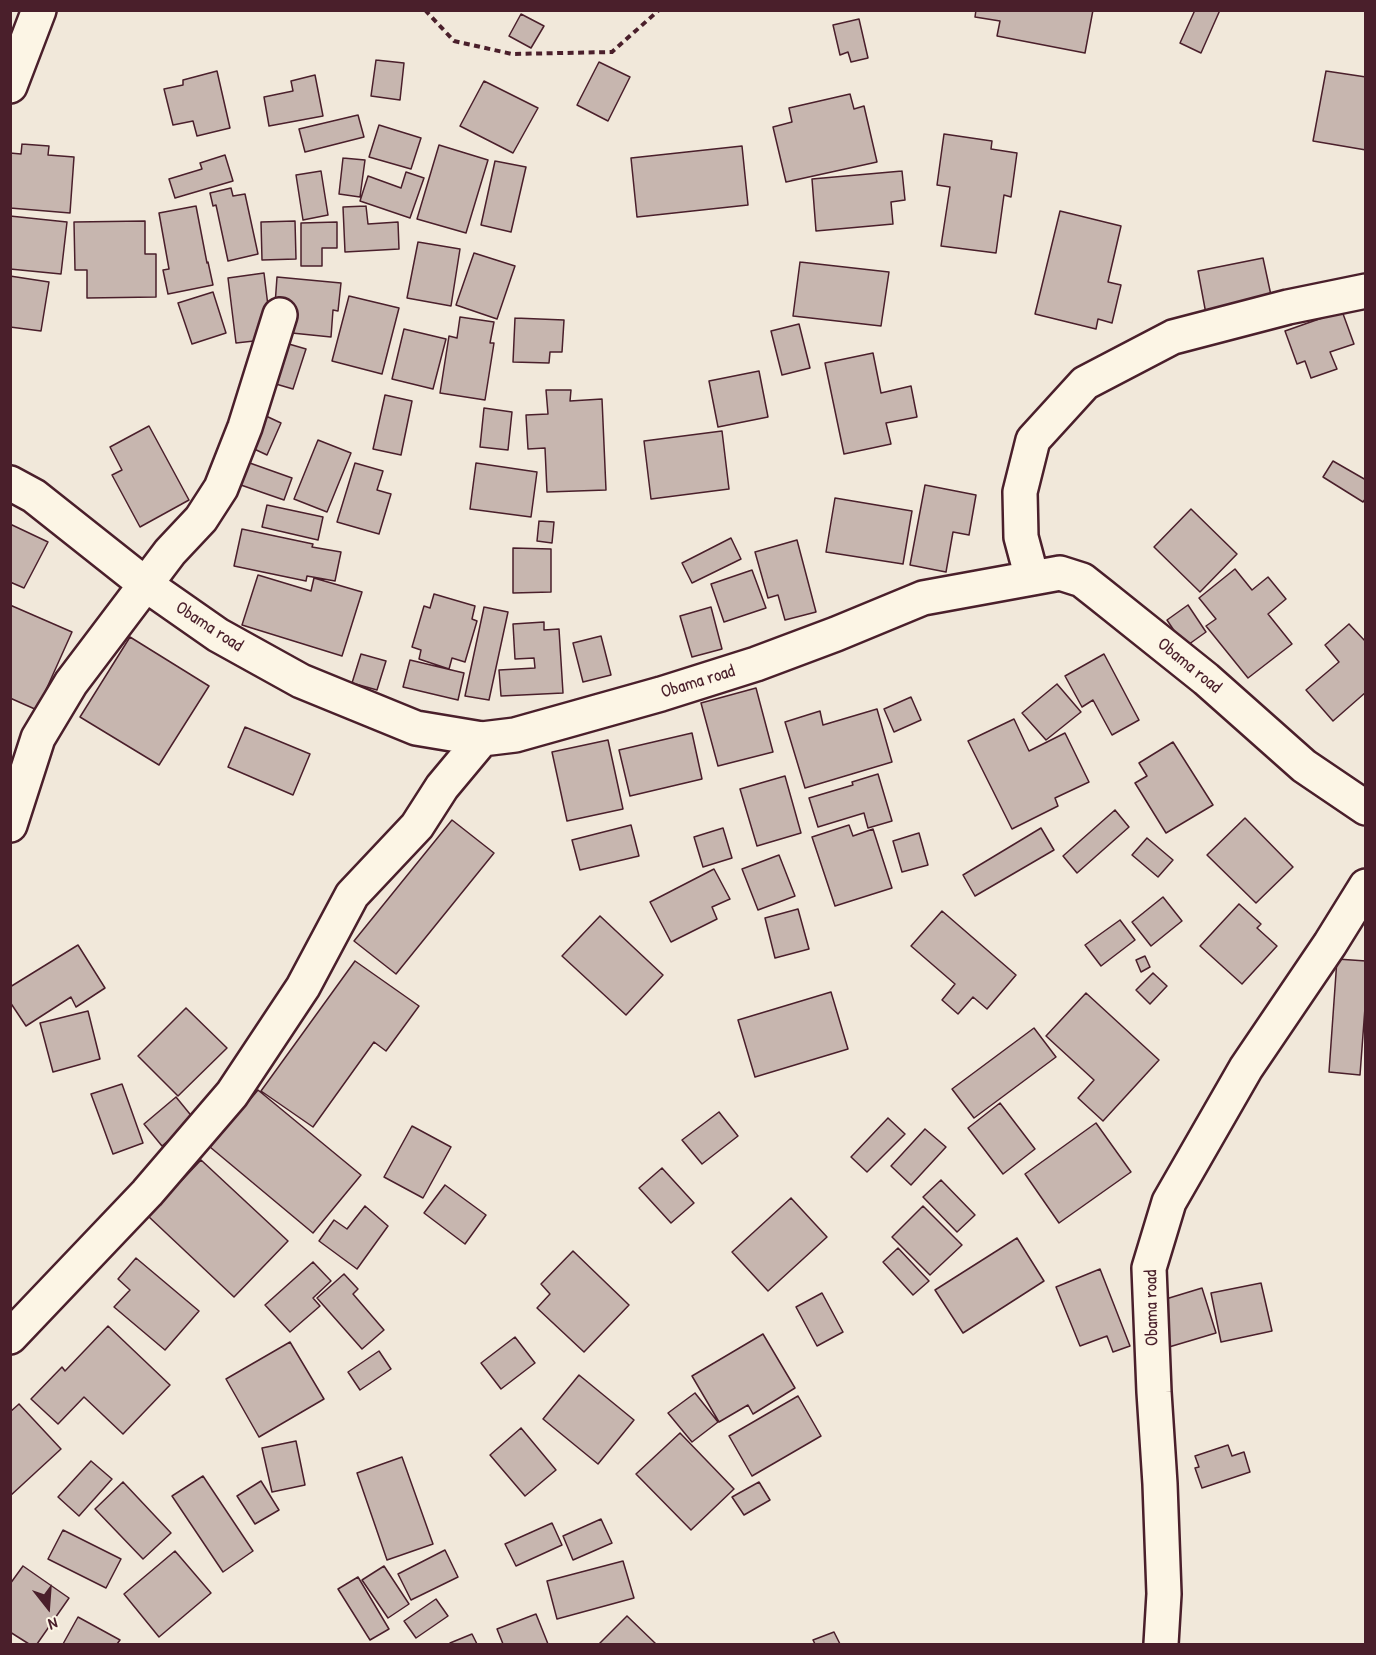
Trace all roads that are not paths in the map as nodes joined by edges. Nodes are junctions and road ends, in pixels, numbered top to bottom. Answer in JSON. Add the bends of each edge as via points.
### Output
{"nodes":[{"id":1,"x":39,"y":10,"type":"edge"},
{"id":2,"x":10,"y":86,"type":"edge"},
{"id":3,"x":1365,"y":291,"type":"edge"},
{"id":4,"x":280,"y":315,"type":"dead end"},
{"id":5,"x":10,"y":483,"type":"edge"},
{"id":6,"x":1032,"y":578,"type":"junction"},
{"id":7,"x":145,"y":584,"type":"junction"},
{"id":8,"x":482,"y":739,"type":"junction"},
{"id":9,"x":1365,"y":808,"type":"edge"},
{"id":10,"x":10,"y":825,"type":"edge"},
{"id":11,"x":1365,"y":886,"type":"edge"},
{"id":12,"x":10,"y":1337,"type":"edge"},
{"id":13,"x":1161,"y":1644,"type":"edge"}],
"edges":[{"from":1,"to":2,"type":"street"},
{"from":3,"to":6,"type":"street","via":[[1173,337],[1085,383],[1033,440],[1020,492],[1021,537]]},
{"from":4,"to":7,"type":"street","via":[[245,427],[221,488],[201,519]]},
{"from":5,"to":7,"type":"street","name":"Obama road","via":[[34,496]]},
{"from":6,"to":8,"type":"street","name":"Obama road","via":[[923,598],[756,664],[515,735]]},
{"from":6,"to":9,"type":"street","name":"Obama road","via":[[1060,573],[1082,580],[1206,679],[1304,766]]},
{"from":7,"to":8,"type":"street","name":"Obama road","via":[[218,635],[301,681],[416,728]]},
{"from":7,"to":10,"type":"street","via":[[71,683],[38,738]]},
{"from":8,"to":12,"type":"street","via":[[442,787],[417,826],[352,895],[303,987],[232,1094],[147,1193]]},
{"from":11,"to":13,"type":"street","name":"Obama road","via":[[1246,1068],[1174,1192],[1149,1268],[1164,1594]]}]}
